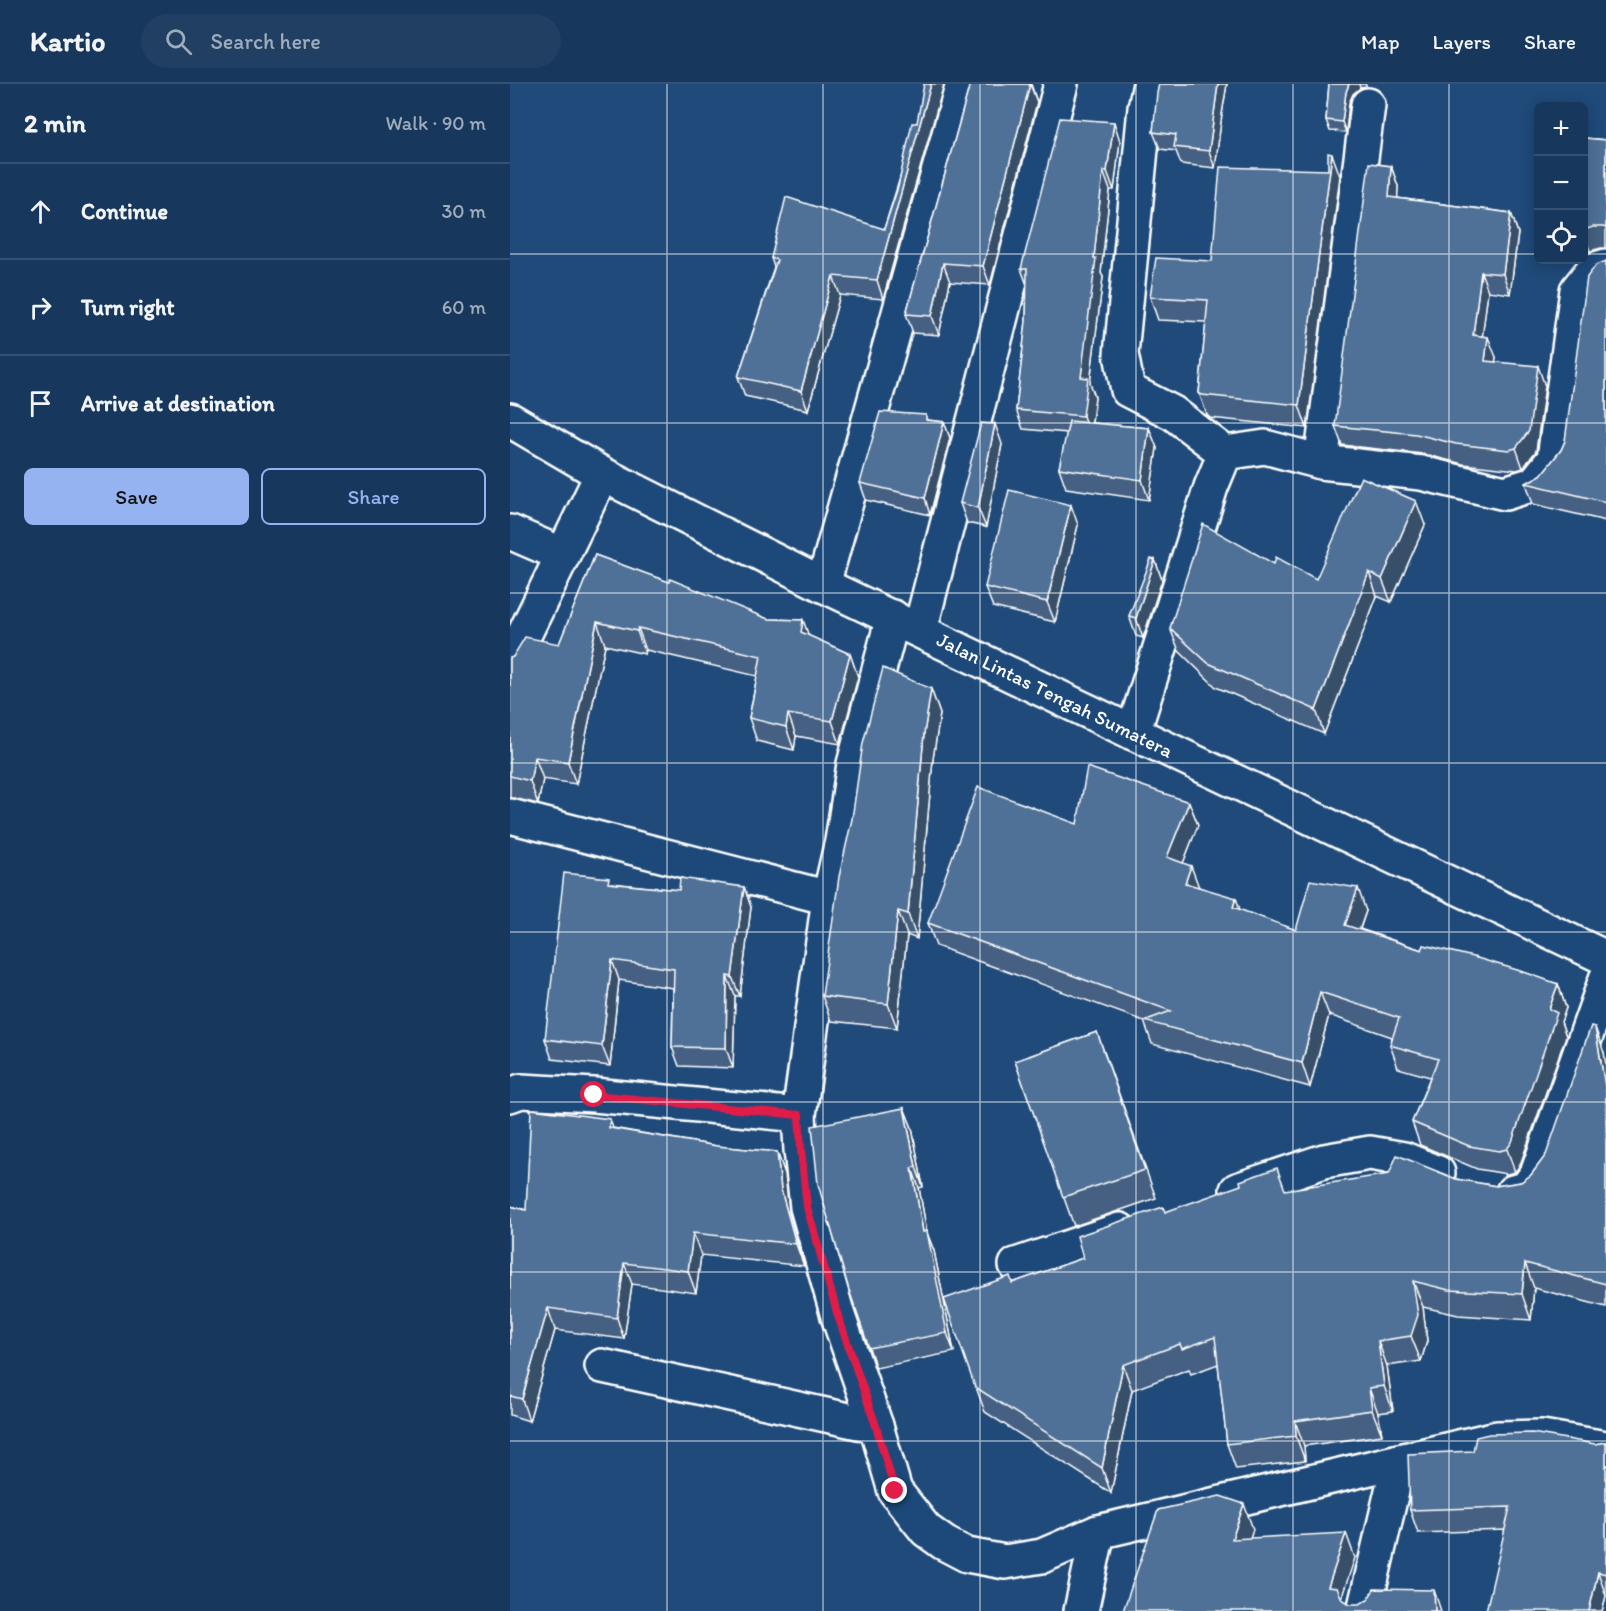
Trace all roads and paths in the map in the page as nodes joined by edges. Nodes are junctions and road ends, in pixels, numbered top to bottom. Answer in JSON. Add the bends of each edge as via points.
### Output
{"nodes":[{"id":1,"x":963,"y":84,"type":"edge"},
{"id":2,"x":1061,"y":84,"type":"edge"},
{"id":3,"x":1150,"y":84,"type":"edge"},
{"id":4,"x":1368,"y":105,"type":"dead end"},
{"id":5,"x":1606,"y":266,"type":"edge"},
{"id":6,"x":510,"y":420,"type":"edge"},
{"id":7,"x":1225,"y":453,"type":"junction"},
{"id":8,"x":1321,"y":462,"type":"junction"},
{"id":9,"x":602,"y":474,"type":"junction"},
{"id":10,"x":510,"y":532,"type":"edge"},
{"id":11,"x":563,"y":555,"type":"junction"},
{"id":12,"x":824,"y":585,"type":"junction"},
{"id":13,"x":907,"y":624,"type":"junction"},
{"id":14,"x":510,"y":664,"type":"edge"},
{"id":15,"x":1133,"y":733,"type":"junction"},
{"id":16,"x":510,"y":816,"type":"edge"},
{"id":17,"x":829,"y":898,"type":"junction"},
{"id":18,"x":1606,"y":958,"type":"edge"},
{"id":19,"x":1606,"y":979,"type":"edge"},
{"id":20,"x":510,"y":1095,"type":"edge"},
{"id":21,"x":799,"y":1115,"type":"junction"},
{"id":22,"x":1214,"y":1198,"type":"edge"},
{"id":23,"x":1148,"y":1220,"type":"edge"},
{"id":24,"x":1016,"y":1265,"type":"dead end"},
{"id":25,"x":602,"y":1366,"type":"dead end"},
{"id":26,"x":876,"y":1426,"type":"junction"},
{"id":27,"x":1606,"y":1448,"type":"edge"},
{"id":28,"x":1399,"y":1461,"type":"junction"},
{"id":29,"x":1098,"y":1532,"type":"junction"},
{"id":30,"x":1081,"y":1611,"type":"edge"},
{"id":31,"x":1364,"y":1611,"type":"edge"}],
"edges":[{"from":1,"to":12,"type":"main road"},
{"from":2,"to":13,"type":"main road"},
{"from":3,"to":7,"type":"main road","via":[[1121,354],[1128,390],[1173,413]]},
{"from":4,"to":8,"type":"main road"},
{"from":5,"to":8,"type":"main road","via":[[1593,270],[1577,291],[1554,459],[1534,484],[1505,493],[1421,473]]},
{"from":6,"to":9,"type":"main road","name":"Jalan Lintas Tengah Sumatera"},
{"from":7,"to":8,"type":"main road","via":[[1265,447]]},
{"from":7,"to":15,"type":"main road"},
{"from":9,"to":11,"type":"main road"},
{"from":9,"to":12,"type":"main road","name":"Jalan Lintas Tengah Sumatera"},
{"from":10,"to":11,"type":"main road"},
{"from":11,"to":14,"type":"main road"},
{"from":12,"to":13,"type":"main road","name":"Jalan Lintas Tengah Sumatera"},
{"from":13,"to":15,"type":"main road","name":"Jalan Lintas Tengah Sumatera"},
{"from":13,"to":17,"type":"main road","via":[[854,764]]},
{"from":15,"to":18,"type":"main road","name":"Jalan Lintas Tengah Sumatera"},
{"from":16,"to":17,"type":"main road"},
{"from":17,"to":21,"type":"main road"},
{"from":19,"to":22,"type":"main road","via":[[1537,1174],[1526,1189],[1508,1193],[1472,1186],[1404,1159],[1370,1153],[1324,1161]]},
{"from":20,"to":21,"type":"main road","via":[[521,1091],[594,1095]]},
{"from":21,"to":26,"type":"main road","via":[[807,1207],[838,1316]]},
{"from":23,"to":24,"type":"main road"},
{"from":25,"to":26,"type":"main road"},
{"from":26,"to":29,"type":"main road","via":[[895,1491],[926,1530],[968,1555],[1005,1562],[1042,1556]]},
{"from":27,"to":28,"type":"main road","via":[[1542,1437],[1497,1438]]},
{"from":28,"to":29,"type":"main road"},
{"from":28,"to":31,"type":"main road"},
{"from":29,"to":30,"type":"main road"}]}
